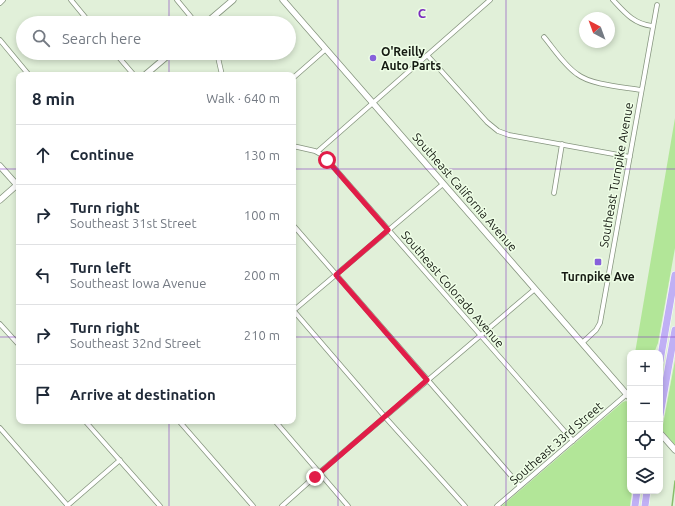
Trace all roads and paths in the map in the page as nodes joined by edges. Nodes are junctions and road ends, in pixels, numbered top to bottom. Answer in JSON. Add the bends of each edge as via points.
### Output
{"nodes":[{"id":1,"x":3,"y":0,"type":"edge"},
{"id":2,"x":71,"y":0,"type":"edge"},
{"id":3,"x":177,"y":0,"type":"edge"},
{"id":4,"x":233,"y":0,"type":"edge"},
{"id":5,"x":283,"y":0,"type":"edge"},
{"id":6,"x":490,"y":0,"type":"edge"},
{"id":7,"x":614,"y":0,"type":"edge"},
{"id":8,"x":0,"y":3,"type":"edge"},
{"id":9,"x":657,"y":5,"type":"dead end"},
{"id":10,"x":84,"y":16,"type":"edge"},
{"id":11,"x":190,"y":16,"type":"edge"},
{"id":12,"x":214,"y":16,"type":"edge"},
{"id":13,"x":652,"y":26,"type":"junction"},
{"id":14,"x":544,"y":37,"type":"dead end"},
{"id":15,"x":0,"y":40,"type":"edge"},
{"id":16,"x":326,"y":49,"type":"junction"},
{"id":17,"x":427,"y":55,"type":"junction"},
{"id":18,"x":16,"y":59,"type":"edge"},
{"id":19,"x":17,"y":60,"type":"edge"},
{"id":20,"x":121,"y":60,"type":"edge"},
{"id":21,"x":163,"y":60,"type":"edge"},
{"id":22,"x":219,"y":60,"type":"edge"},
{"id":23,"x":27,"y":72,"type":"edge"},
{"id":24,"x":131,"y":72,"type":"edge"},
{"id":25,"x":149,"y":72,"type":"edge"},
{"id":26,"x":221,"y":72,"type":"edge"},
{"id":27,"x":296,"y":75,"type":"edge"},
{"id":28,"x":641,"y":90,"type":"junction"},
{"id":29,"x":372,"y":103,"type":"junction"},
{"id":30,"x":562,"y":144,"type":"junction"},
{"id":31,"x":296,"y":147,"type":"edge"},
{"id":32,"x":317,"y":152,"type":"junction"},
{"id":33,"x":630,"y":156,"type":"junction"},
{"id":34,"x":0,"y":166,"type":"edge"},
{"id":35,"x":16,"y":182,"type":"edge"},
{"id":36,"x":443,"y":184,"type":"junction"},
{"id":37,"x":16,"y":186,"type":"edge"},
{"id":38,"x":554,"y":193,"type":"dead end"},
{"id":39,"x":0,"y":200,"type":"edge"},
{"id":40,"x":296,"y":229,"type":"edge"},
{"id":41,"x":388,"y":230,"type":"junction"},
{"id":42,"x":336,"y":275,"type":"junction"},
{"id":43,"x":675,"y":275,"type":"edge"},
{"id":44,"x":535,"y":289,"type":"junction"},
{"id":45,"x":296,"y":308,"type":"edge"},
{"id":46,"x":296,"y":314,"type":"edge"},
{"id":47,"x":0,"y":324,"type":"edge"},
{"id":48,"x":675,"y":330,"type":"edge"},
{"id":49,"x":480,"y":335,"type":"junction"},
{"id":50,"x":16,"y":342,"type":"edge"},
{"id":51,"x":582,"y":343,"type":"junction"},
{"id":52,"x":662,"y":350,"type":"edge"},
{"id":53,"x":427,"y":380,"type":"junction"},
{"id":54,"x":627,"y":395,"type":"edge"},
{"id":55,"x":663,"y":396,"type":"edge"},
{"id":56,"x":627,"y":397,"type":"edge"},
{"id":57,"x":385,"y":417,"type":"junction"},
{"id":58,"x":88,"y":424,"type":"edge"},
{"id":59,"x":182,"y":424,"type":"edge"},
{"id":60,"x":278,"y":424,"type":"edge"},
{"id":61,"x":0,"y":428,"type":"edge"},
{"id":62,"x":663,"y":436,"type":"edge"},
{"id":63,"x":573,"y":442,"type":"junction"},
{"id":64,"x":675,"y":450,"type":"edge"},
{"id":65,"x":120,"y":460,"type":"junction"},
{"id":66,"x":320,"y":472,"type":"junction"},
{"id":67,"x":520,"y":486,"type":"junction"},
{"id":68,"x":637,"y":494,"type":"edge"},
{"id":69,"x":647,"y":494,"type":"edge"},
{"id":70,"x":67,"y":506,"type":"edge"},
{"id":71,"x":160,"y":506,"type":"edge"},
{"id":72,"x":253,"y":506,"type":"edge"},
{"id":73,"x":282,"y":506,"type":"edge"},
{"id":74,"x":348,"y":506,"type":"edge"},
{"id":75,"x":465,"y":506,"type":"edge"},
{"id":76,"x":497,"y":506,"type":"edge"},
{"id":77,"x":635,"y":506,"type":"edge"},
{"id":78,"x":645,"y":506,"type":"edge"}],
"edges":[{"from":1,"to":8,"type":"street"},
{"from":2,"to":10,"type":"street"},
{"from":3,"to":11,"type":"street"},
{"from":4,"to":12,"type":"main road"},
{"from":5,"to":16,"type":"main road","name":"Southeast California Avenue"},
{"from":6,"to":17,"type":"street"},
{"from":7,"to":13,"type":"street","via":[[630,17]]},
{"from":9,"to":13,"type":"street","name":"Southeast Turnpike Avenue"},
{"from":13,"to":28,"type":"street","name":"Southeast Turnpike Avenue"},
{"from":14,"to":28,"type":"street","via":[[572,70],[582,77]]},
{"from":15,"to":18,"type":"street"},
{"from":16,"to":27,"type":"street"},
{"from":16,"to":29,"type":"main road","name":"Southeast California Avenue"},
{"from":17,"to":29,"type":"street"},
{"from":17,"to":30,"type":"street","via":[[492,127],[509,135]]},
{"from":19,"to":23,"type":"street"},
{"from":20,"to":24,"type":"street"},
{"from":21,"to":25,"type":"main road"},
{"from":22,"to":26,"type":"street"},
{"from":28,"to":33,"type":"street","name":"Southeast Turnpike Avenue"},
{"from":29,"to":32,"type":"street"},
{"from":29,"to":36,"type":"main road","name":"Southeast California Avenue"},
{"from":30,"to":33,"type":"street"},
{"from":30,"to":38,"type":"street"},
{"from":31,"to":32,"type":"street","name":"Southeast Colorado Avenue"},
{"from":32,"to":41,"type":"street","name":"Southeast Colorado Avenue","via":[[324,156]]},
{"from":33,"to":51,"type":"street","name":"Southeast Turnpike Avenue","via":[[600,323]]},
{"from":34,"to":35,"type":"main road"},
{"from":36,"to":41,"type":"street"},
{"from":36,"to":44,"type":"main road","name":"Southeast California Avenue"},
{"from":37,"to":39,"type":"main road"},
{"from":40,"to":42,"type":"street"},
{"from":41,"to":42,"type":"street"},
{"from":41,"to":49,"type":"street","name":"Southeast Colorado Avenue"},
{"from":42,"to":45,"type":"street"},
{"from":42,"to":53,"type":"street"},
{"from":43,"to":52,"type":"highway"},
{"from":44,"to":49,"type":"street"},
{"from":44,"to":51,"type":"main road","name":"Southeast California Avenue"},
{"from":46,"to":57,"type":"street"},
{"from":47,"to":50,"type":"street"},
{"from":48,"to":55,"type":"highway"},
{"from":49,"to":53,"type":"street"},
{"from":49,"to":63,"type":"street","name":"Southeast Colorado Avenue"},
{"from":51,"to":54,"type":"main road","name":"Southeast California Avenue"},
{"from":53,"to":57,"type":"street"},
{"from":53,"to":67,"type":"street"},
{"from":56,"to":63,"type":"street","name":"Southeast 33rd Street"},
{"from":57,"to":66,"type":"street"},
{"from":57,"to":75,"type":"street"},
{"from":58,"to":65,"type":"street"},
{"from":59,"to":72,"type":"street"},
{"from":60,"to":66,"type":"street"},
{"from":61,"to":70,"type":"street"},
{"from":62,"to":64,"type":"main road"},
{"from":63,"to":67,"type":"street","name":"Southeast 33rd Street"},
{"from":65,"to":70,"type":"street"},
{"from":65,"to":71,"type":"street"},
{"from":66,"to":73,"type":"street"},
{"from":66,"to":74,"type":"street"},
{"from":67,"to":76,"type":"street","name":"Southeast 33rd Street"},
{"from":68,"to":77,"type":"highway"},
{"from":69,"to":78,"type":"highway"}]}
